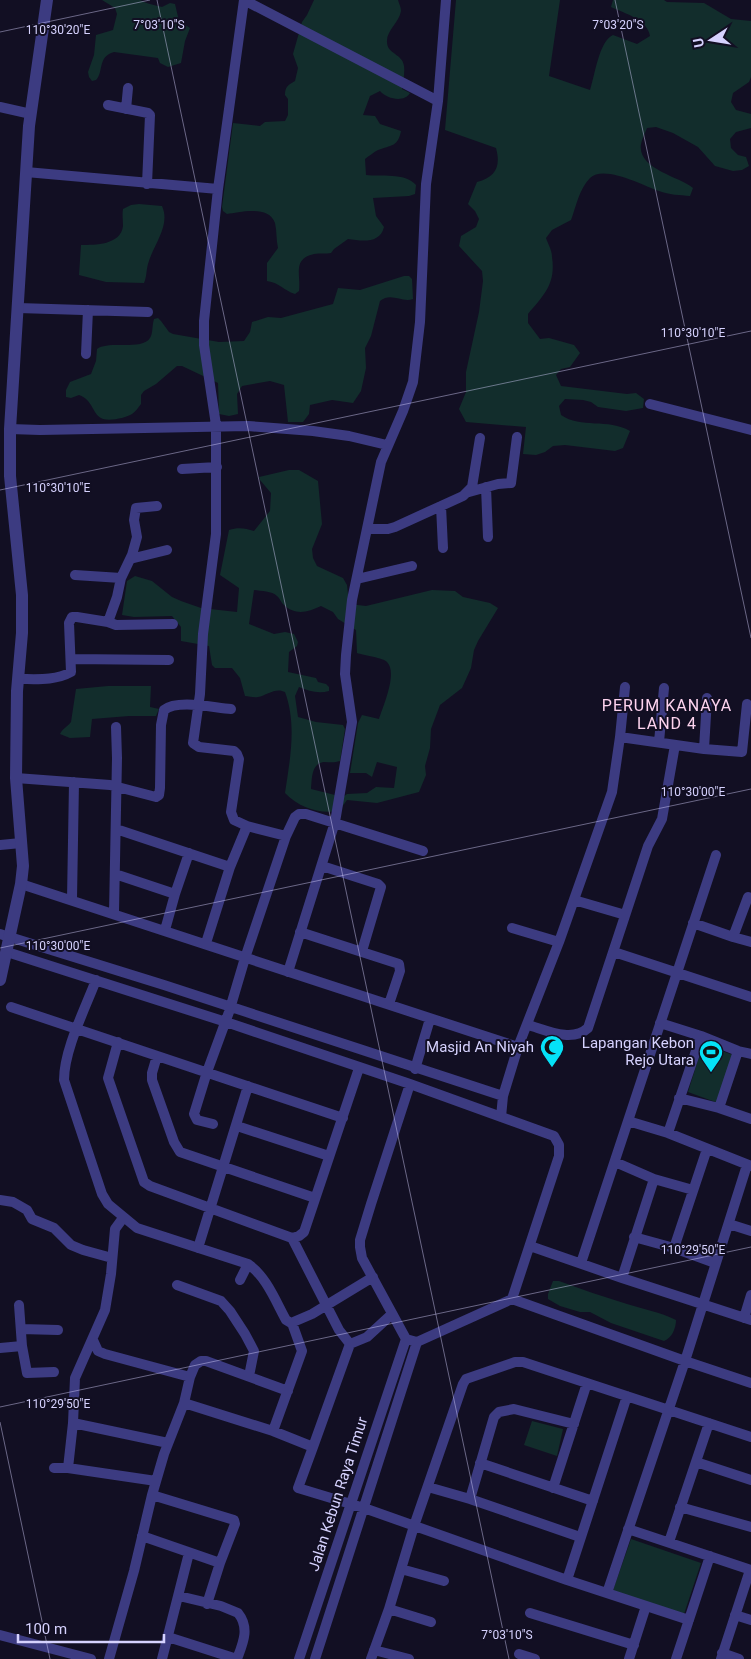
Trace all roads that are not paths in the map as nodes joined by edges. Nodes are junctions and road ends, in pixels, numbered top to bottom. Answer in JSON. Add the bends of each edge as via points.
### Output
{"nodes":[{"id":1,"x":47,"y":0,"type":"edge"},
{"id":2,"x":244,"y":0,"type":"edge"},
{"id":3,"x":446,"y":0,"type":"edge"},
{"id":4,"x":128,"y":88,"type":"dead end"},
{"id":5,"x":438,"y":101,"type":"junction"},
{"id":6,"x":108,"y":105,"type":"dead end"},
{"id":7,"x":0,"y":107,"type":"edge"},
{"id":8,"x":126,"y":108,"type":"junction"},
{"id":9,"x":31,"y":114,"type":"junction"},
{"id":10,"x":26,"y":172,"type":"junction"},
{"id":11,"x":148,"y":184,"type":"junction"},
{"id":12,"x":218,"y":189,"type":"junction"},
{"id":13,"x":18,"y":308,"type":"junction"},
{"id":14,"x":88,"y":310,"type":"junction"},
{"id":15,"x":148,"y":312,"type":"dead end"},
{"id":16,"x":86,"y":354,"type":"dead end"},
{"id":17,"x":650,"y":404,"type":"dead end"},
{"id":18,"x":216,"y":425,"type":"junction"},
{"id":19,"x":10,"y":429,"type":"junction"},
{"id":20,"x":751,"y":430,"type":"edge"},
{"id":21,"x":517,"y":437,"type":"dead end"},
{"id":22,"x":480,"y":438,"type":"dead end"},
{"id":23,"x":387,"y":445,"type":"junction"},
{"id":24,"x":217,"y":467,"type":"junction"},
{"id":25,"x":182,"y":469,"type":"dead end"},
{"id":26,"x":5,"y":477,"type":"edge"},
{"id":27,"x":486,"y":487,"type":"junction"},
{"id":28,"x":469,"y":492,"type":"junction"},
{"id":29,"x":157,"y":506,"type":"dead end"},
{"id":30,"x":441,"y":506,"type":"junction"},
{"id":31,"x":367,"y":528,"type":"junction"},
{"id":32,"x":488,"y":537,"type":"dead end"},
{"id":33,"x":443,"y":548,"type":"dead end"},
{"id":34,"x":167,"y":550,"type":"dead end"},
{"id":35,"x":130,"y":559,"type":"junction"},
{"id":36,"x":412,"y":566,"type":"dead end"},
{"id":37,"x":75,"y":575,"type":"dead end"},
{"id":38,"x":121,"y":578,"type":"junction"},
{"id":39,"x":357,"y":578,"type":"junction"},
{"id":40,"x":108,"y":622,"type":"junction"},
{"id":41,"x":173,"y":624,"type":"dead end"},
{"id":42,"x":71,"y":659,"type":"junction"},
{"id":43,"x":169,"y":660,"type":"dead end"},
{"id":44,"x":19,"y":679,"type":"junction"},
{"id":45,"x":625,"y":687,"type":"dead end"},
{"id":46,"x":664,"y":688,"type":"dead end"},
{"id":47,"x":706,"y":698,"type":"dead end"},
{"id":48,"x":198,"y":704,"type":"junction"},
{"id":49,"x":747,"y":704,"type":"dead end"},
{"id":50,"x":231,"y":710,"type":"dead end"},
{"id":51,"x":116,"y":727,"type":"dead end"},
{"id":52,"x":620,"y":737,"type":"junction"},
{"id":53,"x":659,"y":742,"type":"junction"},
{"id":54,"x":675,"y":745,"type":"junction"},
{"id":55,"x":704,"y":749,"type":"junction"},
{"id":56,"x":16,"y":778,"type":"junction"},
{"id":57,"x":74,"y":782,"type":"junction"},
{"id":58,"x":116,"y":786,"type":"junction"},
{"id":59,"x":335,"y":822,"type":"junction"},
{"id":60,"x":247,"y":826,"type":"junction"},
{"id":61,"x":116,"y":829,"type":"junction"},
{"id":62,"x":286,"y":836,"type":"junction"},
{"id":63,"x":21,"y":843,"type":"junction"},
{"id":64,"x":0,"y":845,"type":"edge"},
{"id":65,"x":423,"y":851,"type":"dead end"},
{"id":66,"x":189,"y":853,"type":"junction"},
{"id":67,"x":716,"y":855,"type":"dead end"},
{"id":68,"x":322,"y":866,"type":"junction"},
{"id":69,"x":230,"y":867,"type":"junction"},
{"id":70,"x":115,"y":874,"type":"junction"},
{"id":71,"x":21,"y":884,"type":"junction"},
{"id":72,"x":751,"y":886,"type":"edge"},
{"id":73,"x":175,"y":894,"type":"junction"},
{"id":74,"x":749,"y":898,"type":"edge"},
{"id":75,"x":72,"y":899,"type":"junction"},
{"id":76,"x":574,"y":900,"type":"junction"},
{"id":77,"x":114,"y":913,"type":"junction"},
{"id":78,"x":622,"y":914,"type":"dead end"},
{"id":79,"x":693,"y":923,"type":"junction"},
{"id":80,"x":512,"y":928,"type":"dead end"},
{"id":81,"x":165,"y":930,"type":"junction"},
{"id":82,"x":300,"y":932,"type":"junction"},
{"id":83,"x":4,"y":935,"type":"edge"},
{"id":84,"x":733,"y":937,"type":"junction"},
{"id":85,"x":559,"y":942,"type":"junction"},
{"id":86,"x":751,"y":942,"type":"edge"},
{"id":87,"x":206,"y":943,"type":"junction"},
{"id":88,"x":362,"y":951,"type":"junction"},
{"id":89,"x":7,"y":952,"type":"junction"},
{"id":90,"x":614,"y":952,"type":"junction"},
{"id":91,"x":245,"y":958,"type":"junction"},
{"id":92,"x":676,"y":971,"type":"junction"},
{"id":93,"x":288,"y":972,"type":"junction"},
{"id":94,"x":0,"y":980,"type":"edge"},
{"id":95,"x":96,"y":980,"type":"junction"},
{"id":96,"x":751,"y":997,"type":"edge"},
{"id":97,"x":389,"y":1004,"type":"junction"},
{"id":98,"x":11,"y":1007,"type":"dead end"},
{"id":99,"x":231,"y":1007,"type":"junction"},
{"id":100,"x":430,"y":1018,"type":"junction"},
{"id":101,"x":226,"y":1022,"type":"junction"},
{"id":102,"x":660,"y":1023,"type":"junction"},
{"id":103,"x":528,"y":1025,"type":"junction"},
{"id":104,"x":77,"y":1028,"type":"junction"},
{"id":105,"x":701,"y":1036,"type":"junction"},
{"id":106,"x":118,"y":1042,"type":"junction"},
{"id":107,"x":518,"y":1047,"type":"junction"},
{"id":108,"x":738,"y":1051,"type":"junction"},
{"id":109,"x":751,"y":1054,"type":"edge"},
{"id":110,"x":157,"y":1056,"type":"junction"},
{"id":111,"x":359,"y":1068,"type":"junction"},
{"id":112,"x":415,"y":1068,"type":"junction"},
{"id":113,"x":207,"y":1072,"type":"junction"},
{"id":114,"x":410,"y":1084,"type":"junction"},
{"id":115,"x":248,"y":1086,"type":"junction"},
{"id":116,"x":503,"y":1096,"type":"junction"},
{"id":117,"x":679,"y":1098,"type":"junction"},
{"id":118,"x":719,"y":1108,"type":"junction"},
{"id":119,"x":501,"y":1117,"type":"junction"},
{"id":120,"x":343,"y":1118,"type":"junction"},
{"id":121,"x":751,"y":1119,"type":"edge"},
{"id":122,"x":628,"y":1121,"type":"junction"},
{"id":123,"x":213,"y":1124,"type":"dead end"},
{"id":124,"x":237,"y":1126,"type":"junction"},
{"id":125,"x":668,"y":1133,"type":"junction"},
{"id":126,"x":707,"y":1149,"type":"junction"},
{"id":127,"x":329,"y":1156,"type":"junction"},
{"id":128,"x":615,"y":1162,"type":"junction"},
{"id":129,"x":749,"y":1165,"type":"edge"},
{"id":130,"x":222,"y":1166,"type":"junction"},
{"id":131,"x":654,"y":1179,"type":"junction"},
{"id":132,"x":694,"y":1190,"type":"junction"},
{"id":133,"x":315,"y":1198,"type":"junction"},
{"id":134,"x":0,"y":1200,"type":"edge"},
{"id":135,"x":209,"y":1207,"type":"junction"},
{"id":136,"x":123,"y":1218,"type":"junction"},
{"id":137,"x":729,"y":1224,"type":"junction"},
{"id":138,"x":751,"y":1231,"type":"edge"},
{"id":139,"x":634,"y":1237,"type":"junction"},
{"id":140,"x":292,"y":1238,"type":"junction"},
{"id":141,"x":530,"y":1246,"type":"junction"},
{"id":142,"x":198,"y":1248,"type":"junction"},
{"id":143,"x":674,"y":1248,"type":"junction"},
{"id":144,"x":112,"y":1258,"type":"junction"},
{"id":145,"x":580,"y":1263,"type":"junction"},
{"id":146,"x":715,"y":1263,"type":"junction"},
{"id":147,"x":248,"y":1264,"type":"junction"},
{"id":148,"x":374,"y":1276,"type":"junction"},
{"id":149,"x":622,"y":1278,"type":"junction"},
{"id":150,"x":240,"y":1280,"type":"dead end"},
{"id":151,"x":177,"y":1285,"type":"dead end"},
{"id":152,"x":751,"y":1295,"type":"edge"},
{"id":153,"x":512,"y":1299,"type":"junction"},
{"id":154,"x":18,"y":1305,"type":"dead end"},
{"id":155,"x":326,"y":1305,"type":"junction"},
{"id":156,"x":702,"y":1305,"type":"junction"},
{"id":157,"x":392,"y":1314,"type":"junction"},
{"id":158,"x":748,"y":1319,"type":"edge"},
{"id":159,"x":292,"y":1323,"type":"junction"},
{"id":160,"x":21,"y":1329,"type":"junction"},
{"id":161,"x":58,"y":1330,"type":"dead end"},
{"id":162,"x":406,"y":1339,"type":"junction"},
{"id":163,"x":93,"y":1340,"type":"junction"},
{"id":164,"x":417,"y":1342,"type":"junction"},
{"id":165,"x":350,"y":1344,"type":"junction"},
{"id":166,"x":22,"y":1346,"type":"junction"},
{"id":167,"x":0,"y":1348,"type":"edge"},
{"id":168,"x":685,"y":1361,"type":"junction"},
{"id":169,"x":54,"y":1372,"type":"dead end"},
{"id":170,"x":249,"y":1376,"type":"junction"},
{"id":171,"x":190,"y":1377,"type":"junction"},
{"id":172,"x":587,"y":1383,"type":"junction"},
{"id":173,"x":751,"y":1383,"type":"edge"},
{"id":174,"x":288,"y":1391,"type":"junction"},
{"id":175,"x":627,"y":1396,"type":"junction"},
{"id":176,"x":184,"y":1403,"type":"junction"},
{"id":177,"x":668,"y":1409,"type":"junction"},
{"id":178,"x":73,"y":1423,"type":"junction"},
{"id":179,"x":709,"y":1423,"type":"junction"},
{"id":180,"x":574,"y":1424,"type":"junction"},
{"id":181,"x":273,"y":1431,"type":"junction"},
{"id":182,"x":751,"y":1437,"type":"edge"},
{"id":183,"x":168,"y":1443,"type":"junction"},
{"id":184,"x":312,"y":1447,"type":"junction"},
{"id":185,"x":696,"y":1462,"type":"junction"},
{"id":186,"x":480,"y":1464,"type":"junction"},
{"id":187,"x":54,"y":1468,"type":"dead end"},
{"id":188,"x":68,"y":1468,"type":"junction"},
{"id":189,"x":751,"y":1480,"type":"edge"},
{"id":190,"x":156,"y":1481,"type":"junction"},
{"id":191,"x":428,"y":1487,"type":"junction"},
{"id":192,"x":553,"y":1488,"type":"junction"},
{"id":193,"x":152,"y":1495,"type":"junction"},
{"id":194,"x":470,"y":1499,"type":"junction"},
{"id":195,"x":593,"y":1501,"type":"junction"},
{"id":196,"x":350,"y":1504,"type":"junction"},
{"id":197,"x":680,"y":1507,"type":"junction"},
{"id":198,"x":364,"y":1508,"type":"junction"},
{"id":199,"x":414,"y":1526,"type":"junction"},
{"id":200,"x":751,"y":1527,"type":"edge"},
{"id":201,"x":628,"y":1529,"type":"junction"},
{"id":202,"x":142,"y":1536,"type":"junction"},
{"id":203,"x":580,"y":1537,"type":"junction"},
{"id":204,"x":669,"y":1542,"type":"junction"},
{"id":205,"x":189,"y":1553,"type":"junction"},
{"id":206,"x":710,"y":1556,"type":"junction"},
{"id":207,"x":220,"y":1562,"type":"junction"},
{"id":208,"x":401,"y":1569,"type":"junction"},
{"id":209,"x":751,"y":1570,"type":"edge"},
{"id":210,"x":566,"y":1580,"type":"junction"},
{"id":211,"x":444,"y":1581,"type":"dead end"},
{"id":212,"x":607,"y":1593,"type":"junction"},
{"id":213,"x":179,"y":1596,"type":"junction"},
{"id":214,"x":207,"y":1604,"type":"junction"},
{"id":215,"x":646,"y":1606,"type":"junction"},
{"id":216,"x":389,"y":1609,"type":"junction"},
{"id":217,"x":530,"y":1613,"type":"dead end"},
{"id":218,"x":735,"y":1615,"type":"junction"},
{"id":219,"x":688,"y":1620,"type":"junction"},
{"id":220,"x":751,"y":1620,"type":"edge"},
{"id":221,"x":431,"y":1622,"type":"dead end"},
{"id":222,"x":0,"y":1635,"type":"edge"},
{"id":223,"x":168,"y":1637,"type":"junction"},
{"id":224,"x":634,"y":1645,"type":"junction"},
{"id":225,"x":373,"y":1654,"type":"edge"},
{"id":226,"x":519,"y":1654,"type":"dead end"},
{"id":227,"x":722,"y":1656,"type":"edge"},
{"id":228,"x":91,"y":1659,"type":"edge"},
{"id":229,"x":109,"y":1659,"type":"edge"},
{"id":230,"x":162,"y":1659,"type":"edge"},
{"id":231,"x":237,"y":1659,"type":"edge"},
{"id":232,"x":299,"y":1659,"type":"edge"},
{"id":233,"x":315,"y":1659,"type":"edge"},
{"id":234,"x":409,"y":1659,"type":"edge"},
{"id":235,"x":535,"y":1659,"type":"edge"},
{"id":236,"x":629,"y":1659,"type":"edge"},
{"id":237,"x":676,"y":1659,"type":"edge"},
{"id":238,"x":739,"y":1659,"type":"edge"}],
"edges":[{"from":1,"to":9,"type":"street"},
{"from":2,"to":5,"type":"street"},
{"from":2,"to":12,"type":"street"},
{"from":3,"to":5,"type":"street"},
{"from":4,"to":8,"type":"street"},
{"from":5,"to":23,"type":"street","via":[[426,184],[420,322],[412,382],[404,411]]},
{"from":6,"to":8,"type":"street"},
{"from":7,"to":9,"type":"street"},
{"from":8,"to":11,"type":"street","via":[[150,114]]},
{"from":9,"to":10,"type":"street"},
{"from":10,"to":11,"type":"street"},
{"from":10,"to":13,"type":"street"},
{"from":11,"to":12,"type":"street"},
{"from":12,"to":18,"type":"street","via":[[204,321],[204,345]]},
{"from":13,"to":14,"type":"street"},
{"from":13,"to":19,"type":"street"},
{"from":14,"to":15,"type":"street"},
{"from":14,"to":16,"type":"street"},
{"from":17,"to":20,"type":"street"},
{"from":18,"to":19,"type":"street"},
{"from":18,"to":23,"type":"street","via":[[313,431]]},
{"from":18,"to":24,"type":"street"},
{"from":19,"to":26,"type":"street"},
{"from":21,"to":27,"type":"street","via":[[511,483]]},
{"from":22,"to":28,"type":"street","via":[[474,480]]},
{"from":23,"to":31,"type":"street"},
{"from":24,"to":25,"type":"street"},
{"from":24,"to":48,"type":"street","via":[[214,557],[203,634]]},
{"from":26,"to":44,"type":"street","via":[[22,595]]},
{"from":27,"to":28,"type":"street"},
{"from":27,"to":32,"type":"street"},
{"from":28,"to":30,"type":"street"},
{"from":29,"to":35,"type":"street","via":[[136,508],[134,520],[138,537]]},
{"from":30,"to":31,"type":"street","via":[[395,527]]},
{"from":30,"to":33,"type":"street"},
{"from":31,"to":39,"type":"street"},
{"from":34,"to":35,"type":"street"},
{"from":35,"to":38,"type":"street"},
{"from":36,"to":39,"type":"street"},
{"from":37,"to":38,"type":"street"},
{"from":38,"to":40,"type":"street"},
{"from":39,"to":59,"type":"street","via":[[345,674],[352,722]]},
{"from":40,"to":41,"type":"street","via":[[116,625]]},
{"from":40,"to":42,"type":"street","via":[[72,618]]},
{"from":42,"to":43,"type":"street"},
{"from":42,"to":44,"type":"street","via":[[71,672],[63,676]]},
{"from":44,"to":56,"type":"street"},
{"from":45,"to":52,"type":"street"},
{"from":46,"to":53,"type":"street"},
{"from":47,"to":55,"type":"street"},
{"from":48,"to":50,"type":"street"},
{"from":48,"to":58,"type":"street","via":[[168,707],[162,713],[160,788],[157,796]]},
{"from":48,"to":60,"type":"street","via":[[194,744],[234,751],[238,756],[231,812],[236,822]]},
{"from":49,"to":55,"type":"street","via":[[742,752]]},
{"from":51,"to":58,"type":"street"},
{"from":52,"to":53,"type":"street"},
{"from":52,"to":76,"type":"street","via":[[612,792]]},
{"from":53,"to":54,"type":"street"},
{"from":54,"to":55,"type":"street"},
{"from":54,"to":90,"type":"street","via":[[662,818],[648,846]]},
{"from":56,"to":57,"type":"street"},
{"from":56,"to":63,"type":"street"},
{"from":57,"to":58,"type":"street"},
{"from":57,"to":75,"type":"street"},
{"from":58,"to":61,"type":"street"},
{"from":59,"to":62,"type":"street","via":[[299,814]]},
{"from":59,"to":65,"type":"street"},
{"from":59,"to":68,"type":"street"},
{"from":60,"to":62,"type":"street"},
{"from":60,"to":69,"type":"street"},
{"from":61,"to":66,"type":"street"},
{"from":61,"to":70,"type":"street"},
{"from":62,"to":91,"type":"street"},
{"from":63,"to":64,"type":"street"},
{"from":63,"to":71,"type":"street"},
{"from":66,"to":69,"type":"street"},
{"from":66,"to":73,"type":"street"},
{"from":67,"to":79,"type":"street"},
{"from":68,"to":82,"type":"street"},
{"from":68,"to":88,"type":"street","via":[[381,887]]},
{"from":69,"to":87,"type":"street"},
{"from":70,"to":73,"type":"street"},
{"from":70,"to":77,"type":"street"},
{"from":71,"to":75,"type":"street"},
{"from":71,"to":83,"type":"street"},
{"from":72,"to":74,"type":"street"},
{"from":73,"to":81,"type":"street"},
{"from":74,"to":84,"type":"street"},
{"from":75,"to":77,"type":"street"},
{"from":76,"to":78,"type":"street"},
{"from":76,"to":85,"type":"street"},
{"from":77,"to":81,"type":"street"},
{"from":79,"to":84,"type":"street"},
{"from":79,"to":92,"type":"street"},
{"from":80,"to":85,"type":"street"},
{"from":81,"to":87,"type":"street"},
{"from":82,"to":88,"type":"street"},
{"from":82,"to":93,"type":"street"},
{"from":83,"to":89,"type":"street"},
{"from":83,"to":99,"type":"street"},
{"from":84,"to":86,"type":"street"},
{"from":85,"to":103,"type":"street"},
{"from":87,"to":91,"type":"street"},
{"from":88,"to":97,"type":"street","via":[[400,965]]},
{"from":89,"to":94,"type":"street"},
{"from":89,"to":95,"type":"street"},
{"from":90,"to":92,"type":"street"},
{"from":90,"to":103,"type":"street","via":[[590,1024],[584,1031],[566,1035]]},
{"from":91,"to":93,"type":"street"},
{"from":91,"to":99,"type":"street"},
{"from":92,"to":96,"type":"street"},
{"from":92,"to":102,"type":"street"},
{"from":93,"to":97,"type":"street"},
{"from":95,"to":101,"type":"street"},
{"from":95,"to":104,"type":"street"},
{"from":97,"to":100,"type":"street"},
{"from":98,"to":104,"type":"street"},
{"from":99,"to":101,"type":"street"},
{"from":99,"to":112,"type":"street"},
{"from":100,"to":107,"type":"street"},
{"from":100,"to":112,"type":"street"},
{"from":101,"to":111,"type":"street"},
{"from":101,"to":113,"type":"street"},
{"from":102,"to":105,"type":"street"},
{"from":102,"to":122,"type":"street"},
{"from":103,"to":107,"type":"street"},
{"from":104,"to":106,"type":"street"},
{"from":104,"to":136,"type":"street","via":[[65,1066],[66,1084],[102,1194]]},
{"from":105,"to":108,"type":"street"},
{"from":105,"to":117,"type":"street"},
{"from":106,"to":110,"type":"street"},
{"from":106,"to":135,"type":"street","via":[[108,1078],[142,1179],[150,1186]]},
{"from":107,"to":116,"type":"street"},
{"from":108,"to":109,"type":"street"},
{"from":108,"to":118,"type":"street"},
{"from":110,"to":113,"type":"street"},
{"from":110,"to":130,"type":"street","via":[[152,1080],[177,1149]]},
{"from":111,"to":114,"type":"street"},
{"from":111,"to":120,"type":"street"},
{"from":112,"to":116,"type":"street"},
{"from":113,"to":115,"type":"street"},
{"from":113,"to":123,"type":"street","via":[[194,1114],[197,1120]]},
{"from":114,"to":119,"type":"street"},
{"from":114,"to":148,"type":"street","via":[[360,1240],[362,1258]]},
{"from":115,"to":120,"type":"street"},
{"from":115,"to":124,"type":"street"},
{"from":116,"to":119,"type":"street"},
{"from":117,"to":118,"type":"street"},
{"from":117,"to":125,"type":"street"},
{"from":118,"to":121,"type":"street"},
{"from":119,"to":141,"type":"street","via":[[552,1134],[559,1145],[559,1156]]},
{"from":120,"to":127,"type":"street"},
{"from":122,"to":125,"type":"street"},
{"from":122,"to":128,"type":"street"},
{"from":124,"to":127,"type":"street"},
{"from":124,"to":130,"type":"street"},
{"from":125,"to":126,"type":"street"},
{"from":126,"to":129,"type":"street"},
{"from":126,"to":132,"type":"street"},
{"from":127,"to":133,"type":"street"},
{"from":128,"to":131,"type":"street"},
{"from":128,"to":145,"type":"street"},
{"from":129,"to":137,"type":"street"},
{"from":130,"to":133,"type":"street"},
{"from":130,"to":135,"type":"street"},
{"from":131,"to":132,"type":"street"},
{"from":131,"to":139,"type":"street"},
{"from":132,"to":143,"type":"street"},
{"from":133,"to":140,"type":"street","via":[[304,1232]]},
{"from":134,"to":144,"type":"street","via":[[14,1202],[27,1210],[32,1219],[54,1228],[71,1245]]},
{"from":135,"to":140,"type":"street"},
{"from":135,"to":142,"type":"street"},
{"from":136,"to":142,"type":"street","via":[[149,1233]]},
{"from":136,"to":144,"type":"street","via":[[115,1229]]},
{"from":137,"to":138,"type":"street"},
{"from":137,"to":146,"type":"street"},
{"from":139,"to":143,"type":"street"},
{"from":139,"to":149,"type":"street"},
{"from":140,"to":155,"type":"street"},
{"from":141,"to":145,"type":"street"},
{"from":141,"to":153,"type":"street"},
{"from":142,"to":147,"type":"street"},
{"from":143,"to":146,"type":"street"},
{"from":144,"to":163,"type":"street","via":[[105,1310]]},
{"from":145,"to":149,"type":"street"},
{"from":146,"to":156,"type":"street"},
{"from":147,"to":150,"type":"street"},
{"from":147,"to":159,"type":"street","via":[[258,1271],[286,1320]]},
{"from":148,"to":155,"type":"street"},
{"from":148,"to":157,"type":"street"},
{"from":149,"to":156,"type":"street"},
{"from":151,"to":170,"type":"street","via":[[221,1301],[230,1311],[254,1351]]},
{"from":152,"to":158,"type":"street"},
{"from":153,"to":164,"type":"street"},
{"from":153,"to":168,"type":"street"},
{"from":154,"to":160,"type":"street"},
{"from":155,"to":159,"type":"street"},
{"from":155,"to":165,"type":"street"},
{"from":156,"to":158,"type":"street"},
{"from":156,"to":168,"type":"street"},
{"from":157,"to":162,"type":"street"},
{"from":157,"to":165,"type":"street","via":[[367,1337]]},
{"from":159,"to":174,"type":"street","via":[[302,1351]]},
{"from":160,"to":161,"type":"street"},
{"from":160,"to":166,"type":"street"},
{"from":162,"to":164,"type":"street"},
{"from":162,"to":196,"type":"street","name":"Jalan Kebun Raya Timur"},
{"from":163,"to":171,"type":"street","via":[[98,1351],[105,1354]]},
{"from":163,"to":178,"type":"street","via":[[75,1378]]},
{"from":164,"to":198,"type":"street","name":"Jalan Kebun Raya Timur"},
{"from":165,"to":184,"type":"street"},
{"from":166,"to":167,"type":"street"},
{"from":166,"to":169,"type":"street","via":[[27,1373]]},
{"from":168,"to":173,"type":"street"},
{"from":168,"to":177,"type":"street"},
{"from":170,"to":171,"type":"street","via":[[202,1361],[196,1363]]},
{"from":170,"to":174,"type":"street"},
{"from":171,"to":176,"type":"street"},
{"from":172,"to":175,"type":"street"},
{"from":172,"to":180,"type":"street"},
{"from":172,"to":191,"type":"street","via":[[519,1361],[466,1378]]},
{"from":174,"to":181,"type":"street"},
{"from":175,"to":177,"type":"street"},
{"from":175,"to":195,"type":"street"},
{"from":176,"to":181,"type":"street"},
{"from":176,"to":183,"type":"street"},
{"from":177,"to":179,"type":"street"},
{"from":177,"to":201,"type":"street"},
{"from":178,"to":183,"type":"street"},
{"from":178,"to":188,"type":"street"},
{"from":179,"to":182,"type":"street"},
{"from":179,"to":185,"type":"street"},
{"from":180,"to":186,"type":"street","via":[[514,1409],[499,1412],[494,1417]]},
{"from":180,"to":192,"type":"street"},
{"from":181,"to":184,"type":"street"},
{"from":183,"to":190,"type":"street"},
{"from":184,"to":196,"type":"street","via":[[298,1488]]},
{"from":185,"to":189,"type":"street"},
{"from":185,"to":197,"type":"street"},
{"from":186,"to":192,"type":"street"},
{"from":186,"to":194,"type":"street"},
{"from":187,"to":188,"type":"street"},
{"from":188,"to":190,"type":"street"},
{"from":190,"to":193,"type":"street"},
{"from":191,"to":194,"type":"street"},
{"from":191,"to":199,"type":"street"},
{"from":192,"to":195,"type":"street"},
{"from":193,"to":202,"type":"street"},
{"from":193,"to":207,"type":"street","via":[[234,1520]]},
{"from":194,"to":203,"type":"street"},
{"from":195,"to":203,"type":"street"},
{"from":196,"to":198,"type":"street"},
{"from":196,"to":232,"type":"street","name":"Jalan Kebun Raya Timur"},
{"from":197,"to":200,"type":"street"},
{"from":197,"to":204,"type":"street"},
{"from":198,"to":199,"type":"street"},
{"from":198,"to":233,"type":"street","name":"Jalan Kebun Raya Timur"},
{"from":199,"to":208,"type":"street"},
{"from":199,"to":210,"type":"street"},
{"from":201,"to":204,"type":"street"},
{"from":201,"to":212,"type":"street"},
{"from":202,"to":205,"type":"street"},
{"from":202,"to":229,"type":"street"},
{"from":203,"to":210,"type":"street"},
{"from":204,"to":206,"type":"street"},
{"from":205,"to":207,"type":"street"},
{"from":205,"to":213,"type":"street"},
{"from":206,"to":209,"type":"street"},
{"from":206,"to":219,"type":"street"},
{"from":207,"to":214,"type":"street"},
{"from":208,"to":211,"type":"street"},
{"from":208,"to":216,"type":"street"},
{"from":209,"to":218,"type":"street"},
{"from":210,"to":212,"type":"street"},
{"from":212,"to":215,"type":"street"},
{"from":213,"to":214,"type":"street"},
{"from":213,"to":223,"type":"street"},
{"from":214,"to":231,"type":"street","via":[[235,1611],[243,1620],[245,1632]]},
{"from":215,"to":219,"type":"street"},
{"from":215,"to":224,"type":"street"},
{"from":216,"to":221,"type":"street"},
{"from":216,"to":225,"type":"street"},
{"from":217,"to":224,"type":"street"},
{"from":218,"to":220,"type":"street"},
{"from":218,"to":227,"type":"street"},
{"from":219,"to":237,"type":"street"},
{"from":222,"to":228,"type":"street"},
{"from":223,"to":230,"type":"street"},
{"from":223,"to":231,"type":"street"},
{"from":224,"to":236,"type":"street"},
{"from":225,"to":234,"type":"street"},
{"from":226,"to":235,"type":"street"},
{"from":227,"to":238,"type":"street"}]}
